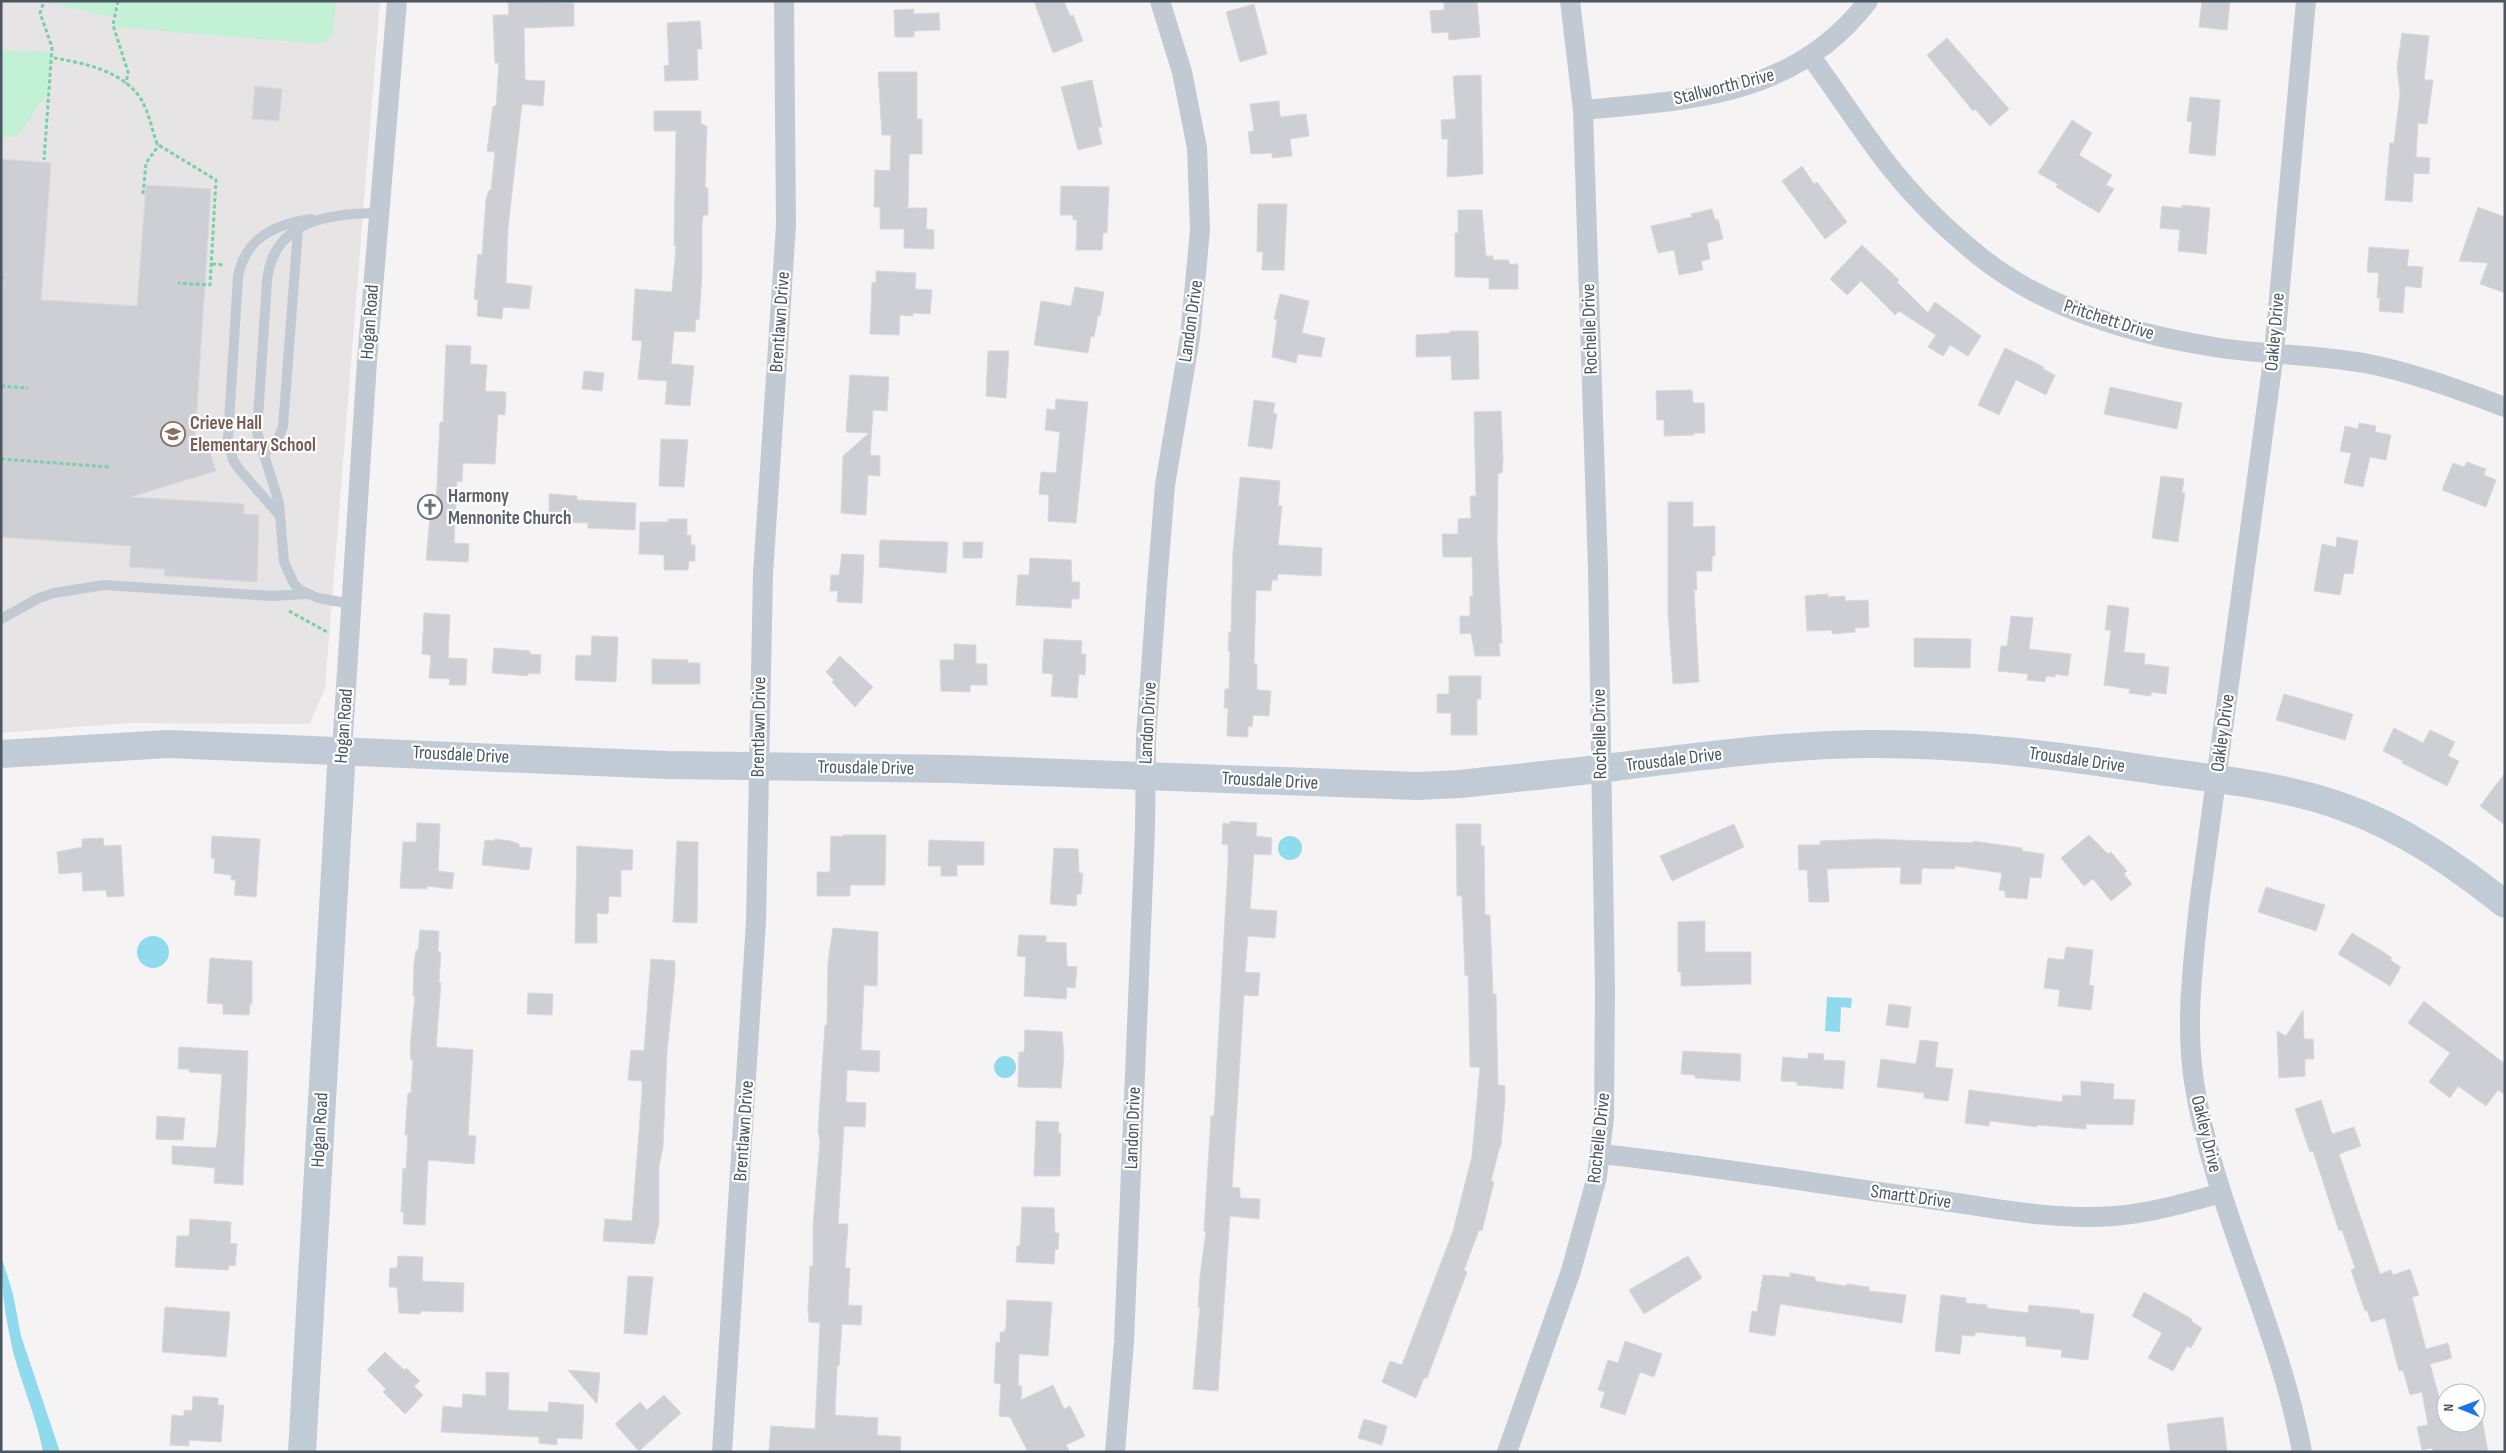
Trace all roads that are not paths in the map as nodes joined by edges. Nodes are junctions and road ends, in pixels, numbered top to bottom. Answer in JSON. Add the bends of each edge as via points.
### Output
{"nodes":[{"id":1,"x":397,"y":1,"type":"edge"},
{"id":2,"x":784,"y":1,"type":"edge"},
{"id":3,"x":1160,"y":1,"type":"edge"},
{"id":4,"x":1570,"y":1,"type":"edge"},
{"id":5,"x":1868,"y":1,"type":"edge"},
{"id":6,"x":2306,"y":1,"type":"edge"},
{"id":7,"x":1811,"y":57,"type":"junction"},
{"id":8,"x":1583,"y":110,"type":"junction"},
{"id":9,"x":379,"y":213,"type":"junction"},
{"id":10,"x":331,"y":215,"type":"junction"},
{"id":11,"x":298,"y":229,"type":"junction"},
{"id":12,"x":2274,"y":353,"type":"junction"},
{"id":13,"x":2505,"y":407,"type":"edge"},
{"id":14,"x":263,"y":454,"type":"junction"},
{"id":15,"x":280,"y":516,"type":"junction"},
{"id":16,"x":308,"y":594,"type":"junction"},
{"id":17,"x":352,"y":604,"type":"junction"},
{"id":18,"x":1,"y":619,"type":"edge"},
{"id":19,"x":342,"y":750,"type":"junction"},
{"id":20,"x":1,"y":754,"type":"edge"},
{"id":21,"x":759,"y":767,"type":"junction"},
{"id":22,"x":1600,"y":769,"type":"junction"},
{"id":23,"x":1146,"y":775,"type":"junction"},
{"id":24,"x":2217,"y":779,"type":"junction"},
{"id":25,"x":2505,"y":904,"type":"edge"},
{"id":26,"x":1601,"y":1154,"type":"junction"},
{"id":27,"x":2221,"y":1193,"type":"junction"},
{"id":28,"x":302,"y":1452,"type":"edge"},
{"id":29,"x":722,"y":1452,"type":"edge"},
{"id":30,"x":1115,"y":1452,"type":"edge"},
{"id":31,"x":1506,"y":1452,"type":"edge"},
{"id":32,"x":2302,"y":1452,"type":"edge"}],
"edges":[{"from":1,"to":9,"type":"street","name":"Hogan Road"},
{"from":2,"to":21,"type":"street","name":"Brentlawn Drive","via":[[786,225],[762,574]]},
{"from":3,"to":23,"type":"street","name":"Landon Drive","via":[[1182,72],[1197,148],[1200,230],[1190,337],[1165,485]]},
{"from":4,"to":8,"type":"street","name":"Rochelle Drive"},
{"from":5,"to":7,"type":"street","name":"Stallworth Drive","via":[[1843,30]]},
{"from":6,"to":12,"type":"street","name":"Oakley Drive"},
{"from":7,"to":8,"type":"street","name":"Stallworth Drive","via":[[1759,82],[1710,94]]},
{"from":7,"to":12,"type":"street","name":"Pritchett Drive","via":[[1909,189],[1957,237],[2012,279],[2054,302],[2111,323],[2215,347]]},
{"from":8,"to":22,"type":"street","name":"Rochelle Drive","via":[[1598,570]]},
{"from":9,"to":10,"type":"lane"},
{"from":9,"to":17,"type":"street","name":"Hogan Road"},
{"from":10,"to":11,"type":"lane"},
{"from":10,"to":15,"type":"lane","via":[[294,221],[268,231],[248,253],[239,269],[228,439],[238,469]]},
{"from":11,"to":14,"type":"lane","via":[[283,427],[277,441]]},
{"from":11,"to":14,"type":"lane","via":[[278,250],[268,272],[257,432]]},
{"from":12,"to":13,"type":"street","name":"Pritchett Drive","via":[[2332,358],[2381,367]]},
{"from":12,"to":24,"type":"street","name":"Oakley Drive"},
{"from":14,"to":15,"type":"lane","via":[[276,490]]},
{"from":15,"to":16,"type":"lane","via":[[284,562],[294,584]]},
{"from":16,"to":17,"type":"lane"},
{"from":16,"to":18,"type":"lane","via":[[262,596],[96,586],[72,588],[39,598]]},
{"from":17,"to":19,"type":"street","name":"Hogan Road"},
{"from":19,"to":20,"type":"street","name":"Trousdale Drive","via":[[168,744]]},
{"from":19,"to":21,"type":"street","name":"Trousdale Drive"},
{"from":19,"to":28,"type":"street","name":"Hogan Road"},
{"from":21,"to":23,"type":"street","name":"Trousdale Drive"},
{"from":21,"to":29,"type":"street","name":"Brentlawn Drive","via":[[748,1081]]},
{"from":22,"to":23,"type":"street","name":"Trousdale Drive","via":[[1417,786]]},
{"from":22,"to":24,"type":"street","name":"Trousdale Drive","via":[[1728,753],[1891,744],[2026,752]]},
{"from":22,"to":26,"type":"street","name":"Rochelle Drive","via":[[1605,989]]},
{"from":23,"to":30,"type":"street","name":"Landon Drive","via":[[1124,1342]]},
{"from":24,"to":25,"type":"street","name":"Trousdale Drive","via":[[2310,797],[2369,817],[2436,854]]},
{"from":24,"to":27,"type":"street","name":"Oakley Drive","via":[[2192,968],[2190,1042],[2196,1095]]},
{"from":26,"to":27,"type":"street","name":"Smartt Drive","via":[[1978,1206],[2076,1216],[2146,1212]]},
{"from":26,"to":31,"type":"street","name":"Rochelle Drive","via":[[1571,1271]]},
{"from":27,"to":32,"type":"street","name":"Oakley Drive","via":[[2282,1371]]}]}
